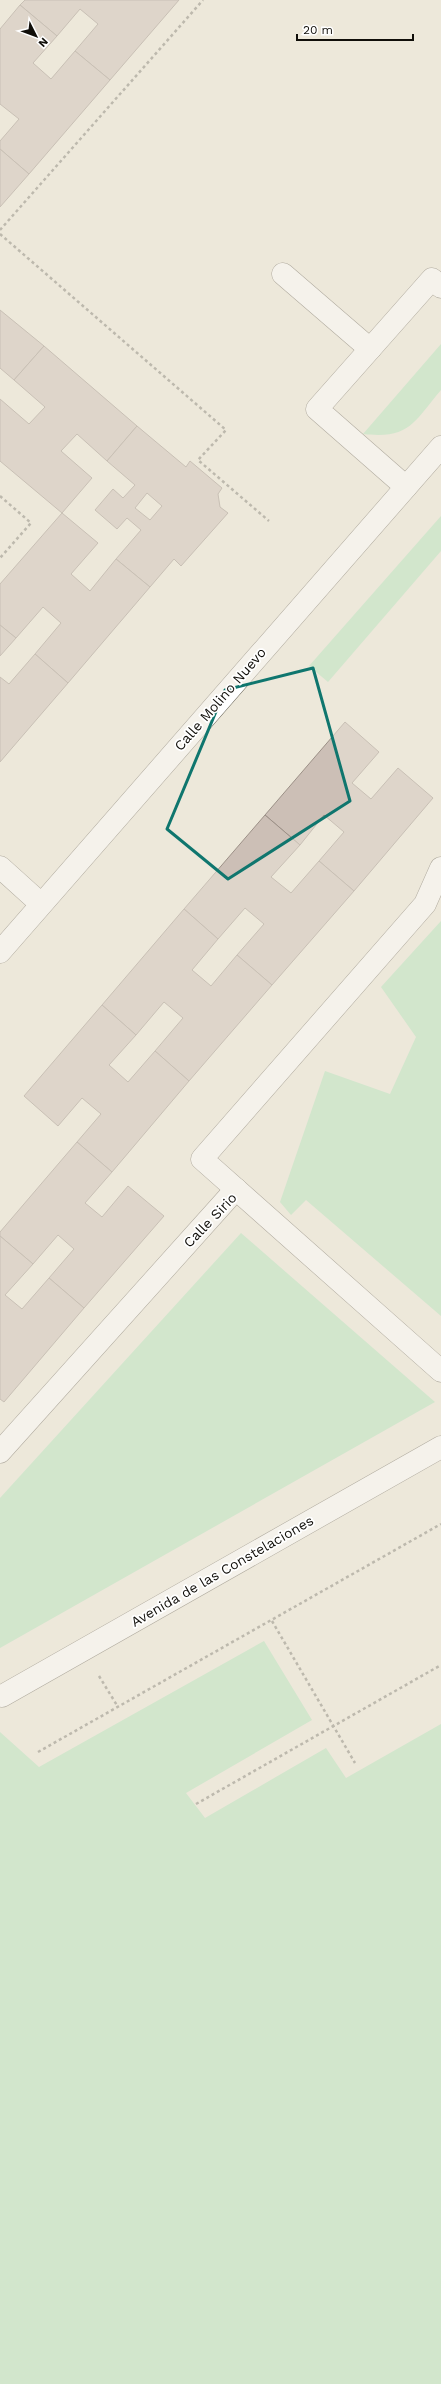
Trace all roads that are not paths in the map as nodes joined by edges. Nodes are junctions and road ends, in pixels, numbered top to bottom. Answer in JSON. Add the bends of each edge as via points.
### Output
{"nodes":[{"id":1,"x":282,"y":274,"type":"dead end"},
{"id":2,"x":441,"y":288,"type":"edge"},
{"id":3,"x":370,"y":349,"type":"junction"},
{"id":4,"x":441,"y":447,"type":"edge"},
{"id":5,"x":406,"y":487,"type":"junction"},
{"id":6,"x":0,"y":867,"type":"edge"},
{"id":7,"x":441,"y":868,"type":"edge"},
{"id":8,"x":42,"y":904,"type":"junction"},
{"id":9,"x":0,"y":952,"type":"edge"},
{"id":10,"x":236,"y":1189,"type":"junction"},
{"id":11,"x":441,"y":1371,"type":"edge"},
{"id":12,"x":441,"y":1447,"type":"edge"},
{"id":13,"x":0,"y":1452,"type":"edge"},
{"id":14,"x":2,"y":1696,"type":"dead end"}],
"edges":[{"from":1,"to":3,"type":"street"},
{"from":2,"to":3,"type":"street","via":[[432,279]]},
{"from":3,"to":5,"type":"street","via":[[317,409]]},
{"from":4,"to":5,"type":"street","name":"Calle Molino Nuevo"},
{"from":5,"to":8,"type":"street","name":"Calle Molino Nuevo"},
{"from":6,"to":8,"type":"street"},
{"from":7,"to":10,"type":"street","via":[[424,904],[202,1159]]},
{"from":8,"to":9,"type":"street","name":"Calle Molino Nuevo"},
{"from":10,"to":11,"type":"street","name":"Calle Sirio"},
{"from":10,"to":13,"type":"street","name":"Calle Sirio"},
{"from":12,"to":14,"type":"street","name":"Avenida de las Constelaciones"}]}
